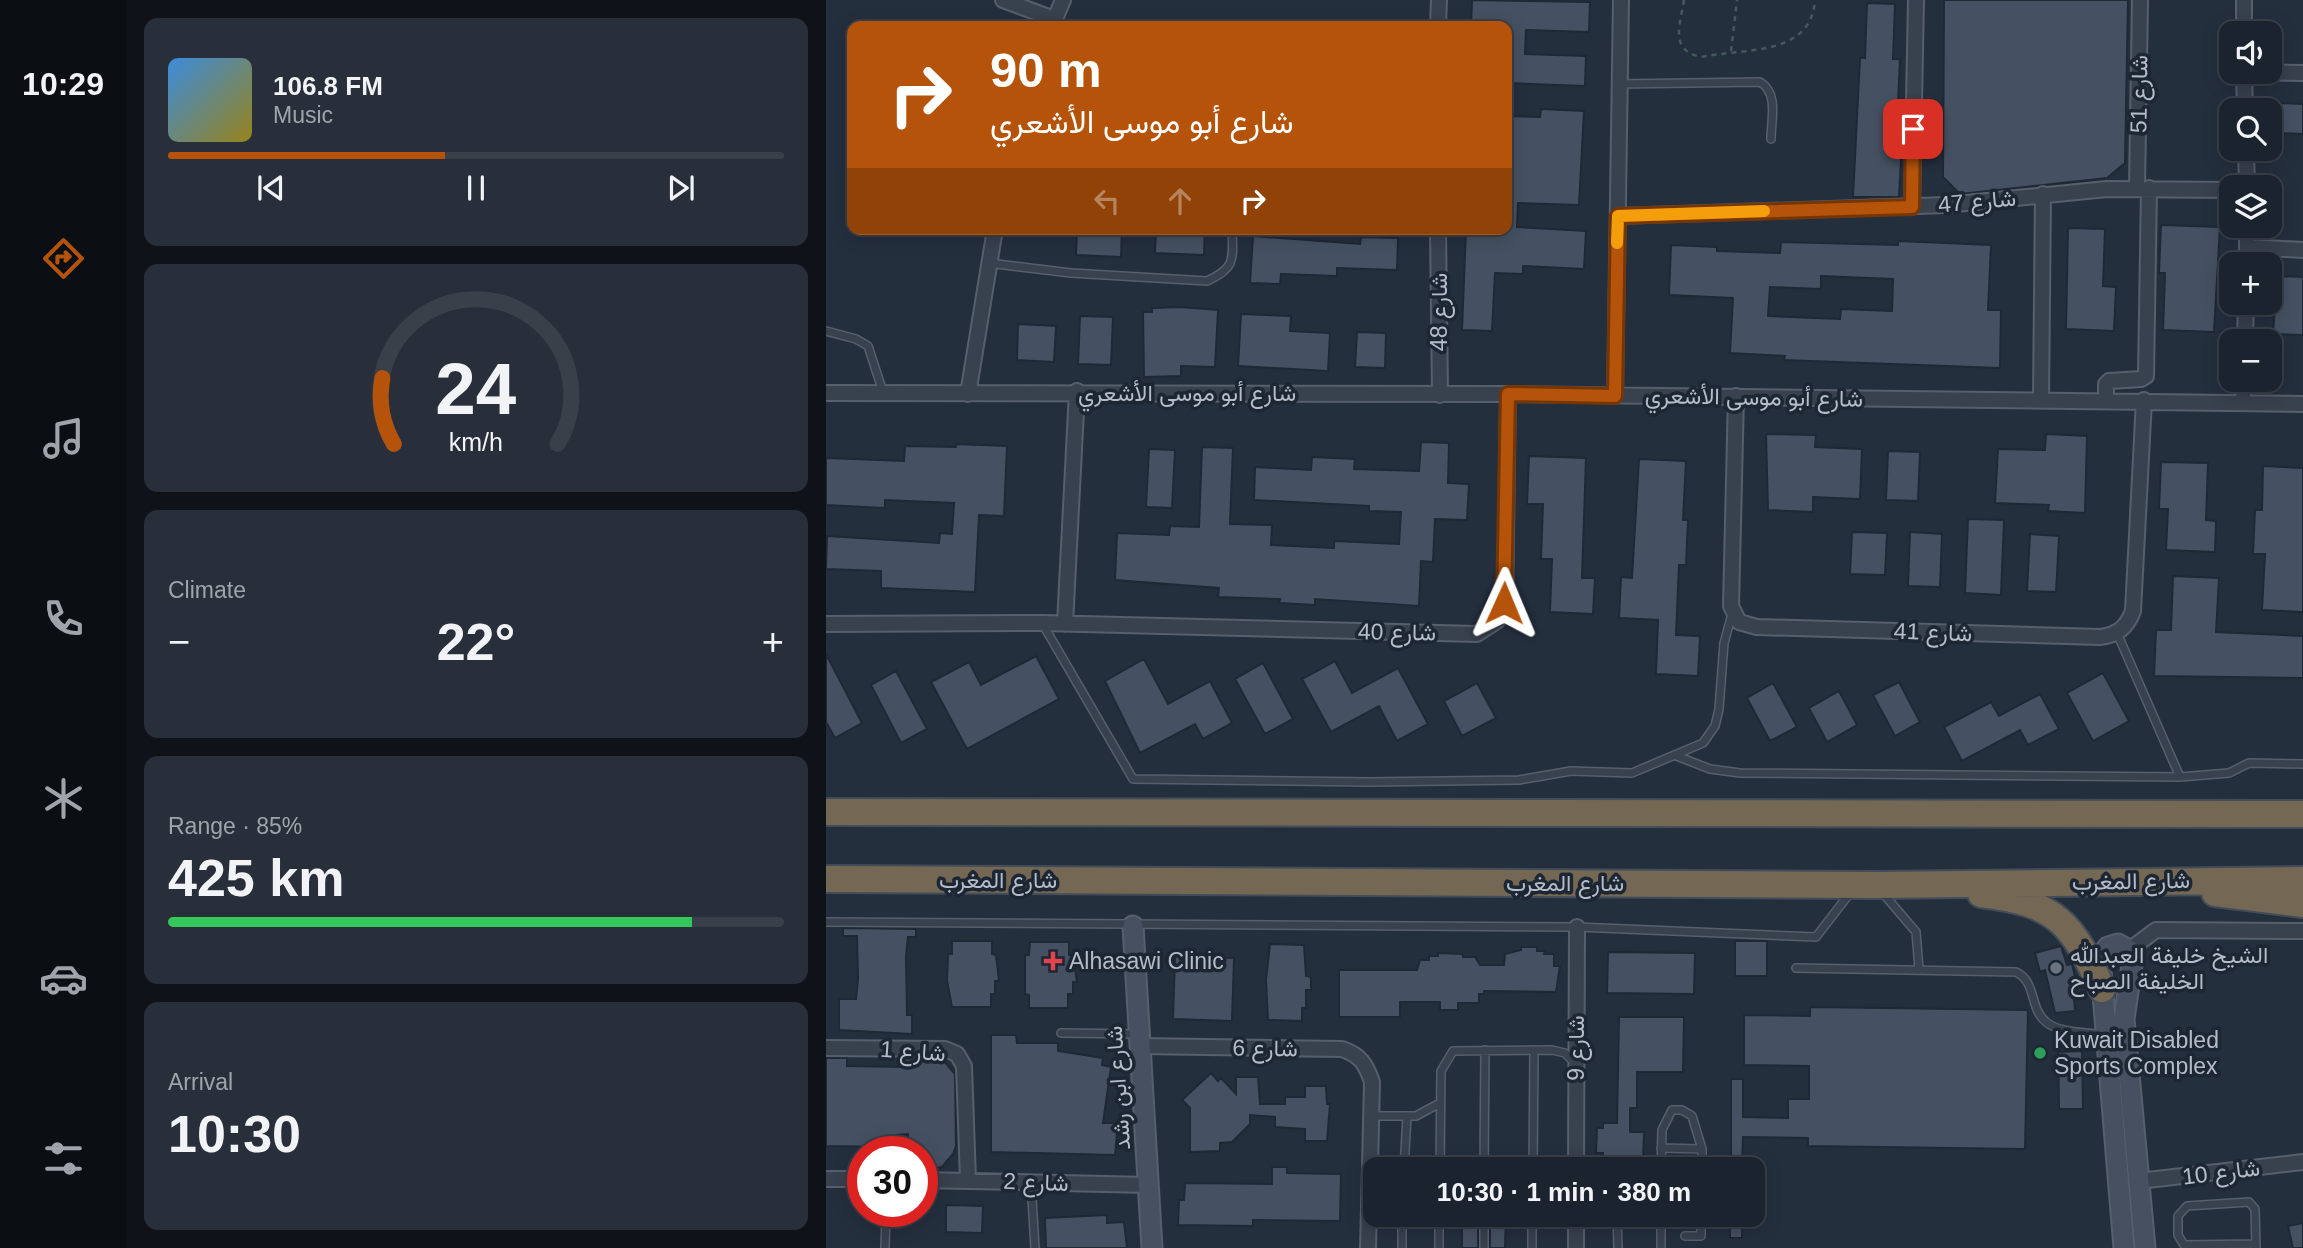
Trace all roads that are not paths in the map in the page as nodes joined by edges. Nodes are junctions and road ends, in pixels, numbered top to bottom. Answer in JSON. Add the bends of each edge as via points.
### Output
{"nodes":[{"id":1,"x":1003,"y":0,"type":"edge"},
{"id":2,"x":1063,"y":0,"type":"edge"},
{"id":3,"x":1439,"y":0,"type":"edge"},
{"id":4,"x":1620,"y":0,"type":"edge"},
{"id":5,"x":1916,"y":0,"type":"edge"},
{"id":6,"x":2140,"y":0,"type":"edge"},
{"id":7,"x":2244,"y":0,"type":"edge"},
{"id":8,"x":1049,"y":21,"type":"edge"},
{"id":9,"x":1054,"y":21,"type":"edge"},
{"id":10,"x":1438,"y":21,"type":"edge"},
{"id":11,"x":2244,"y":21,"type":"edge"},
{"id":12,"x":2282,"y":73,"type":"edge"},
{"id":13,"x":2303,"y":73,"type":"edge"},
{"id":14,"x":1618,"y":84,"type":"junction"},
{"id":15,"x":1771,"y":139,"type":"dead end"},
{"id":16,"x":2143,"y":188,"type":"junction"},
{"id":17,"x":2219,"y":190,"type":"edge"},
{"id":18,"x":2043,"y":194,"type":"junction"},
{"id":19,"x":1912,"y":207,"type":"junction"},
{"id":20,"x":1618,"y":216,"type":"junction"},
{"id":21,"x":994,"y":235,"type":"edge"},
{"id":22,"x":1232,"y":235,"type":"edge"},
{"id":23,"x":1438,"y":235,"type":"edge"},
{"id":24,"x":2247,"y":238,"type":"edge"},
{"id":25,"x":2247,"y":247,"type":"junction"},
{"id":26,"x":2303,"y":250,"type":"edge"},
{"id":27,"x":2247,"y":252,"type":"edge"},
{"id":28,"x":988,"y":263,"type":"junction"},
{"id":29,"x":826,"y":331,"type":"edge"},
{"id":30,"x":1077,"y":391,"type":"junction"},
{"id":31,"x":2243,"y":392,"type":"edge"},
{"id":32,"x":826,"y":393,"type":"edge"},
{"id":33,"x":884,"y":393,"type":"junction"},
{"id":34,"x":968,"y":394,"type":"junction"},
{"id":35,"x":1508,"y":394,"type":"junction"},
{"id":36,"x":1440,"y":395,"type":"junction"},
{"id":37,"x":1615,"y":396,"type":"junction"},
{"id":38,"x":1735,"y":396,"type":"junction"},
{"id":39,"x":2040,"y":400,"type":"junction"},
{"id":40,"x":2144,"y":400,"type":"junction"},
{"id":41,"x":2106,"y":401,"type":"junction"},
{"id":42,"x":2243,"y":402,"type":"junction"},
{"id":43,"x":2303,"y":404,"type":"edge"},
{"id":44,"x":1732,"y":614,"type":"junction"},
{"id":45,"x":1042,"y":623,"type":"junction"},
{"id":46,"x":826,"y":624,"type":"edge"},
{"id":47,"x":1065,"y":624,"type":"junction"},
{"id":48,"x":2117,"y":633,"type":"junction"},
{"id":49,"x":1674,"y":755,"type":"junction"},
{"id":50,"x":2303,"y":764,"type":"edge"},
{"id":51,"x":2180,"y":777,"type":"junction"},
{"id":52,"x":826,"y":794,"type":"edge"},
{"id":53,"x":826,"y":812,"type":"edge"},
{"id":54,"x":1027,"y":813,"type":"junction"},
{"id":55,"x":2301,"y":814,"type":"edge"},
{"id":56,"x":2134,"y":880,"type":"junction"},
{"id":57,"x":2303,"y":880,"type":"edge"},
{"id":58,"x":826,"y":881,"type":"edge"},
{"id":59,"x":1875,"y":885,"type":"junction"},
{"id":60,"x":2303,"y":904,"type":"edge"},
{"id":61,"x":826,"y":922,"type":"edge"},
{"id":62,"x":1133,"y":926,"type":"junction"},
{"id":63,"x":1577,"y":927,"type":"junction"},
{"id":64,"x":2303,"y":931,"type":"edge"},
{"id":65,"x":2130,"y":950,"type":"junction"},
{"id":66,"x":1796,"y":968,"type":"dead end"},
{"id":67,"x":1919,"y":969,"type":"junction"},
{"id":68,"x":2102,"y":989,"type":"junction"},
{"id":69,"x":1061,"y":1033,"type":"dead end"},
{"id":70,"x":2105,"y":1035,"type":"junction"},
{"id":71,"x":1140,"y":1040,"type":"junction"},
{"id":72,"x":826,"y":1048,"type":"edge"},
{"id":73,"x":1485,"y":1050,"type":"junction"},
{"id":74,"x":1534,"y":1051,"type":"junction"},
{"id":75,"x":1576,"y":1065,"type":"junction"},
{"id":76,"x":1440,"y":1103,"type":"junction"},
{"id":77,"x":1372,"y":1116,"type":"junction"},
{"id":78,"x":1407,"y":1116,"type":"junction"},
{"id":79,"x":1661,"y":1148,"type":"junction"},
{"id":80,"x":1702,"y":1149,"type":"junction"},
{"id":81,"x":1405,"y":1157,"type":"edge"},
{"id":82,"x":1440,"y":1157,"type":"edge"},
{"id":83,"x":1485,"y":1157,"type":"edge"},
{"id":84,"x":1533,"y":1157,"type":"edge"},
{"id":85,"x":1576,"y":1157,"type":"edge"},
{"id":86,"x":1661,"y":1157,"type":"edge"},
{"id":87,"x":1702,"y":1157,"type":"edge"},
{"id":88,"x":2303,"y":1162,"type":"edge"},
{"id":89,"x":826,"y":1179,"type":"edge"},
{"id":90,"x":847,"y":1179,"type":"edge"},
{"id":91,"x":938,"y":1180,"type":"edge"},
{"id":92,"x":968,"y":1180,"type":"junction"},
{"id":93,"x":2139,"y":1181,"type":"junction"},
{"id":94,"x":1031,"y":1182,"type":"junction"},
{"id":95,"x":1149,"y":1185,"type":"junction"},
{"id":96,"x":886,"y":1227,"type":"edge"},
{"id":97,"x":1402,"y":1227,"type":"edge"},
{"id":98,"x":1439,"y":1227,"type":"edge"},
{"id":99,"x":1484,"y":1227,"type":"edge"},
{"id":100,"x":1532,"y":1227,"type":"edge"},
{"id":101,"x":1576,"y":1227,"type":"edge"},
{"id":102,"x":1618,"y":1227,"type":"edge"},
{"id":103,"x":1661,"y":1227,"type":"edge"},
{"id":104,"x":1701,"y":1227,"type":"edge"},
{"id":105,"x":1685,"y":1236,"type":"dead end"},
{"id":106,"x":2256,"y":1246,"type":"edge"},
{"id":107,"x":885,"y":1248,"type":"edge"},
{"id":108,"x":1035,"y":1248,"type":"edge"},
{"id":109,"x":1152,"y":1248,"type":"edge"},
{"id":110,"x":1368,"y":1248,"type":"edge"},
{"id":111,"x":1402,"y":1248,"type":"edge"},
{"id":112,"x":1439,"y":1248,"type":"edge"},
{"id":113,"x":1484,"y":1248,"type":"edge"},
{"id":114,"x":1532,"y":1248,"type":"edge"},
{"id":115,"x":1576,"y":1248,"type":"edge"},
{"id":116,"x":1618,"y":1248,"type":"edge"},
{"id":117,"x":1661,"y":1248,"type":"edge"},
{"id":118,"x":2124,"y":1248,"type":"edge"},
{"id":119,"x":2145,"y":1248,"type":"edge"}],
"edges":[{"from":1,"to":8,"type":"street"},
{"from":2,"to":9,"type":"street"},
{"from":3,"to":10,"type":"street"},
{"from":4,"to":14,"type":"street"},
{"from":5,"to":19,"type":"street"},
{"from":6,"to":16,"type":"street","name":"شارع 51"},
{"from":7,"to":11,"type":"street"},
{"from":12,"to":13,"type":"street"},
{"from":14,"to":15,"type":"lane","via":[[1760,82],[1772,96]]},
{"from":14,"to":20,"type":"street"},
{"from":16,"to":17,"type":"street","name":"شارع 47"},
{"from":16,"to":18,"type":"street","name":"شارع 47"},
{"from":16,"to":41,"type":"street","name":"شارع 51","via":[[2146,376],[2109,380]]},
{"from":18,"to":19,"type":"street","name":"شارع 47"},
{"from":18,"to":39,"type":"street","name":"شارع 47"},
{"from":19,"to":20,"type":"street","name":"شارع 47"},
{"from":20,"to":37,"type":"street"},
{"from":21,"to":28,"type":"street"},
{"from":22,"to":28,"type":"lane","via":[[1232,260],[1226,272],[1207,281]]},
{"from":23,"to":36,"type":"street","name":"شارع 48"},
{"from":24,"to":25,"type":"street"},
{"from":25,"to":26,"type":"street"},
{"from":25,"to":27,"type":"street"},
{"from":28,"to":34,"type":"street"},
{"from":29,"to":33,"type":"lane","via":[[868,346]]},
{"from":30,"to":34,"type":"street","name":"شارع أبو موسى الأشعري"},
{"from":30,"to":36,"type":"street","name":"شارع أبو موسى الأشعري"},
{"from":30,"to":47,"type":"street"},
{"from":31,"to":42,"type":"street"},
{"from":32,"to":33,"type":"street","name":"شارع أبو موسى الأشعري"},
{"from":33,"to":34,"type":"street","name":"شارع أبو موسى الأشعري"},
{"from":35,"to":36,"type":"street","name":"شارع أبو موسى الأشعري"},
{"from":35,"to":37,"type":"street","name":"شارع أبو موسى الأشعري"},
{"from":35,"to":47,"type":"street","name":"شارع 40","via":[[1504,603],[1497,621],[1477,634]]},
{"from":37,"to":38,"type":"street","name":"شارع أبو موسى الأشعري"},
{"from":38,"to":39,"type":"street","name":"شارع أبو موسى الأشعري"},
{"from":38,"to":44,"type":"street"},
{"from":39,"to":41,"type":"street","name":"شارع أبو موسى الأشعري"},
{"from":40,"to":41,"type":"street","name":"شارع أبو موسى الأشعري"},
{"from":40,"to":42,"type":"street","name":"شارع أبو موسى الأشعري"},
{"from":40,"to":48,"type":"street","via":[[2133,611]]},
{"from":42,"to":43,"type":"street","name":"شارع أبو موسى الأشعري"},
{"from":44,"to":48,"type":"street","name":"شارع 41","via":[[1757,627],[2100,637]]},
{"from":44,"to":49,"type":"lane","via":[[1724,643],[1715,726],[1703,743]]},
{"from":45,"to":46,"type":"street","name":"شارع 40"},
{"from":45,"to":47,"type":"street","name":"شارع 40"},
{"from":45,"to":49,"type":"lane","via":[[1133,779],[1519,780],[1571,771],[1632,773]]},
{"from":48,"to":51,"type":"lane"},
{"from":49,"to":51,"type":"lane","via":[[1710,769],[1740,773]]},
{"from":50,"to":51,"type":"lane","via":[[2249,763],[2229,773]]},
{"from":52,"to":54,"type":"highway"},
{"from":53,"to":54,"type":"highway"},
{"from":54,"to":55,"type":"highway"},
{"from":56,"to":57,"type":"highway","name":"شارع المغرب"},
{"from":56,"to":59,"type":"highway","name":"شارع المغرب"},
{"from":56,"to":60,"type":"highway"},
{"from":58,"to":59,"type":"highway","name":"شارع المغرب"},
{"from":59,"to":63,"type":"lane","via":[[1831,914],[1816,937]]},
{"from":59,"to":67,"type":"lane","via":[[1916,932]]},
{"from":59,"to":68,"type":"highway","via":[[1994,896],[2056,916],[2081,944]]},
{"from":61,"to":62,"type":"lane"},
{"from":62,"to":63,"type":"lane"},
{"from":62,"to":71,"type":"street","name":"شارع ابن رشد"},
{"from":63,"to":75,"type":"street","name":"شارع 9"},
{"from":64,"to":65,"type":"street","via":[[2156,930]]},
{"from":65,"to":68,"type":"street","via":[[2113,944],[2103,952]]},
{"from":65,"to":93,"type":"street","via":[[2133,958],[2124,1019]]},
{"from":66,"to":67,"type":"lane"},
{"from":67,"to":70,"type":"lane","via":[[2016,972],[2029,984],[2046,1022],[2061,1029]]},
{"from":68,"to":70,"type":"street"},
{"from":69,"to":71,"type":"lane"},
{"from":70,"to":118,"type":"street"},
{"from":71,"to":77,"type":"street","name":"شارع 6","via":[[1342,1049],[1367,1066]]},
{"from":71,"to":95,"type":"street","name":"شارع ابن رشد"},
{"from":72,"to":92,"type":"street","name":"شارع 1","via":[[945,1049],[957,1054],[964,1066]]},
{"from":73,"to":74,"type":"lane"},
{"from":73,"to":76,"type":"lane","via":[[1461,1050],[1448,1056],[1441,1071]]},
{"from":73,"to":83,"type":"lane"},
{"from":74,"to":75,"type":"lane","via":[[1565,1053]]},
{"from":74,"to":84,"type":"lane"},
{"from":75,"to":85,"type":"street","name":"شارع 9"},
{"from":76,"to":78,"type":"lane","via":[[1421,1115]]},
{"from":76,"to":82,"type":"lane"},
{"from":77,"to":78,"type":"lane"},
{"from":77,"to":110,"type":"street"},
{"from":78,"to":81,"type":"lane"},
{"from":79,"to":80,"type":"lane"},
{"from":79,"to":80,"type":"lane","via":[[1662,1130],[1672,1110],[1682,1110],[1692,1116]]},
{"from":79,"to":86,"type":"lane"},
{"from":80,"to":87,"type":"lane"},
{"from":88,"to":93,"type":"street","name":"شارع 10"},
{"from":89,"to":90,"type":"street"},
{"from":91,"to":92,"type":"street","name":"شارع 2"},
{"from":92,"to":94,"type":"street","name":"شارع 2"},
{"from":93,"to":119,"type":"street"},
{"from":94,"to":95,"type":"street","name":"شارع 2"},
{"from":94,"to":108,"type":"lane"},
{"from":95,"to":109,"type":"street","name":"شارع ابن رشد"},
{"from":96,"to":107,"type":"lane"},
{"from":97,"to":111,"type":"lane"},
{"from":98,"to":112,"type":"lane"},
{"from":99,"to":113,"type":"lane"},
{"from":100,"to":114,"type":"lane"},
{"from":101,"to":115,"type":"street"},
{"from":102,"to":116,"type":"lane"},
{"from":103,"to":117,"type":"lane"},
{"from":104,"to":105,"type":"lane","via":[[1701,1236]]},
{"from":106,"to":106,"type":"lane","via":[[2255,1209],[2249,1202],[2187,1206],[2178,1216],[2178,1235],[2184,1245]]}]}
